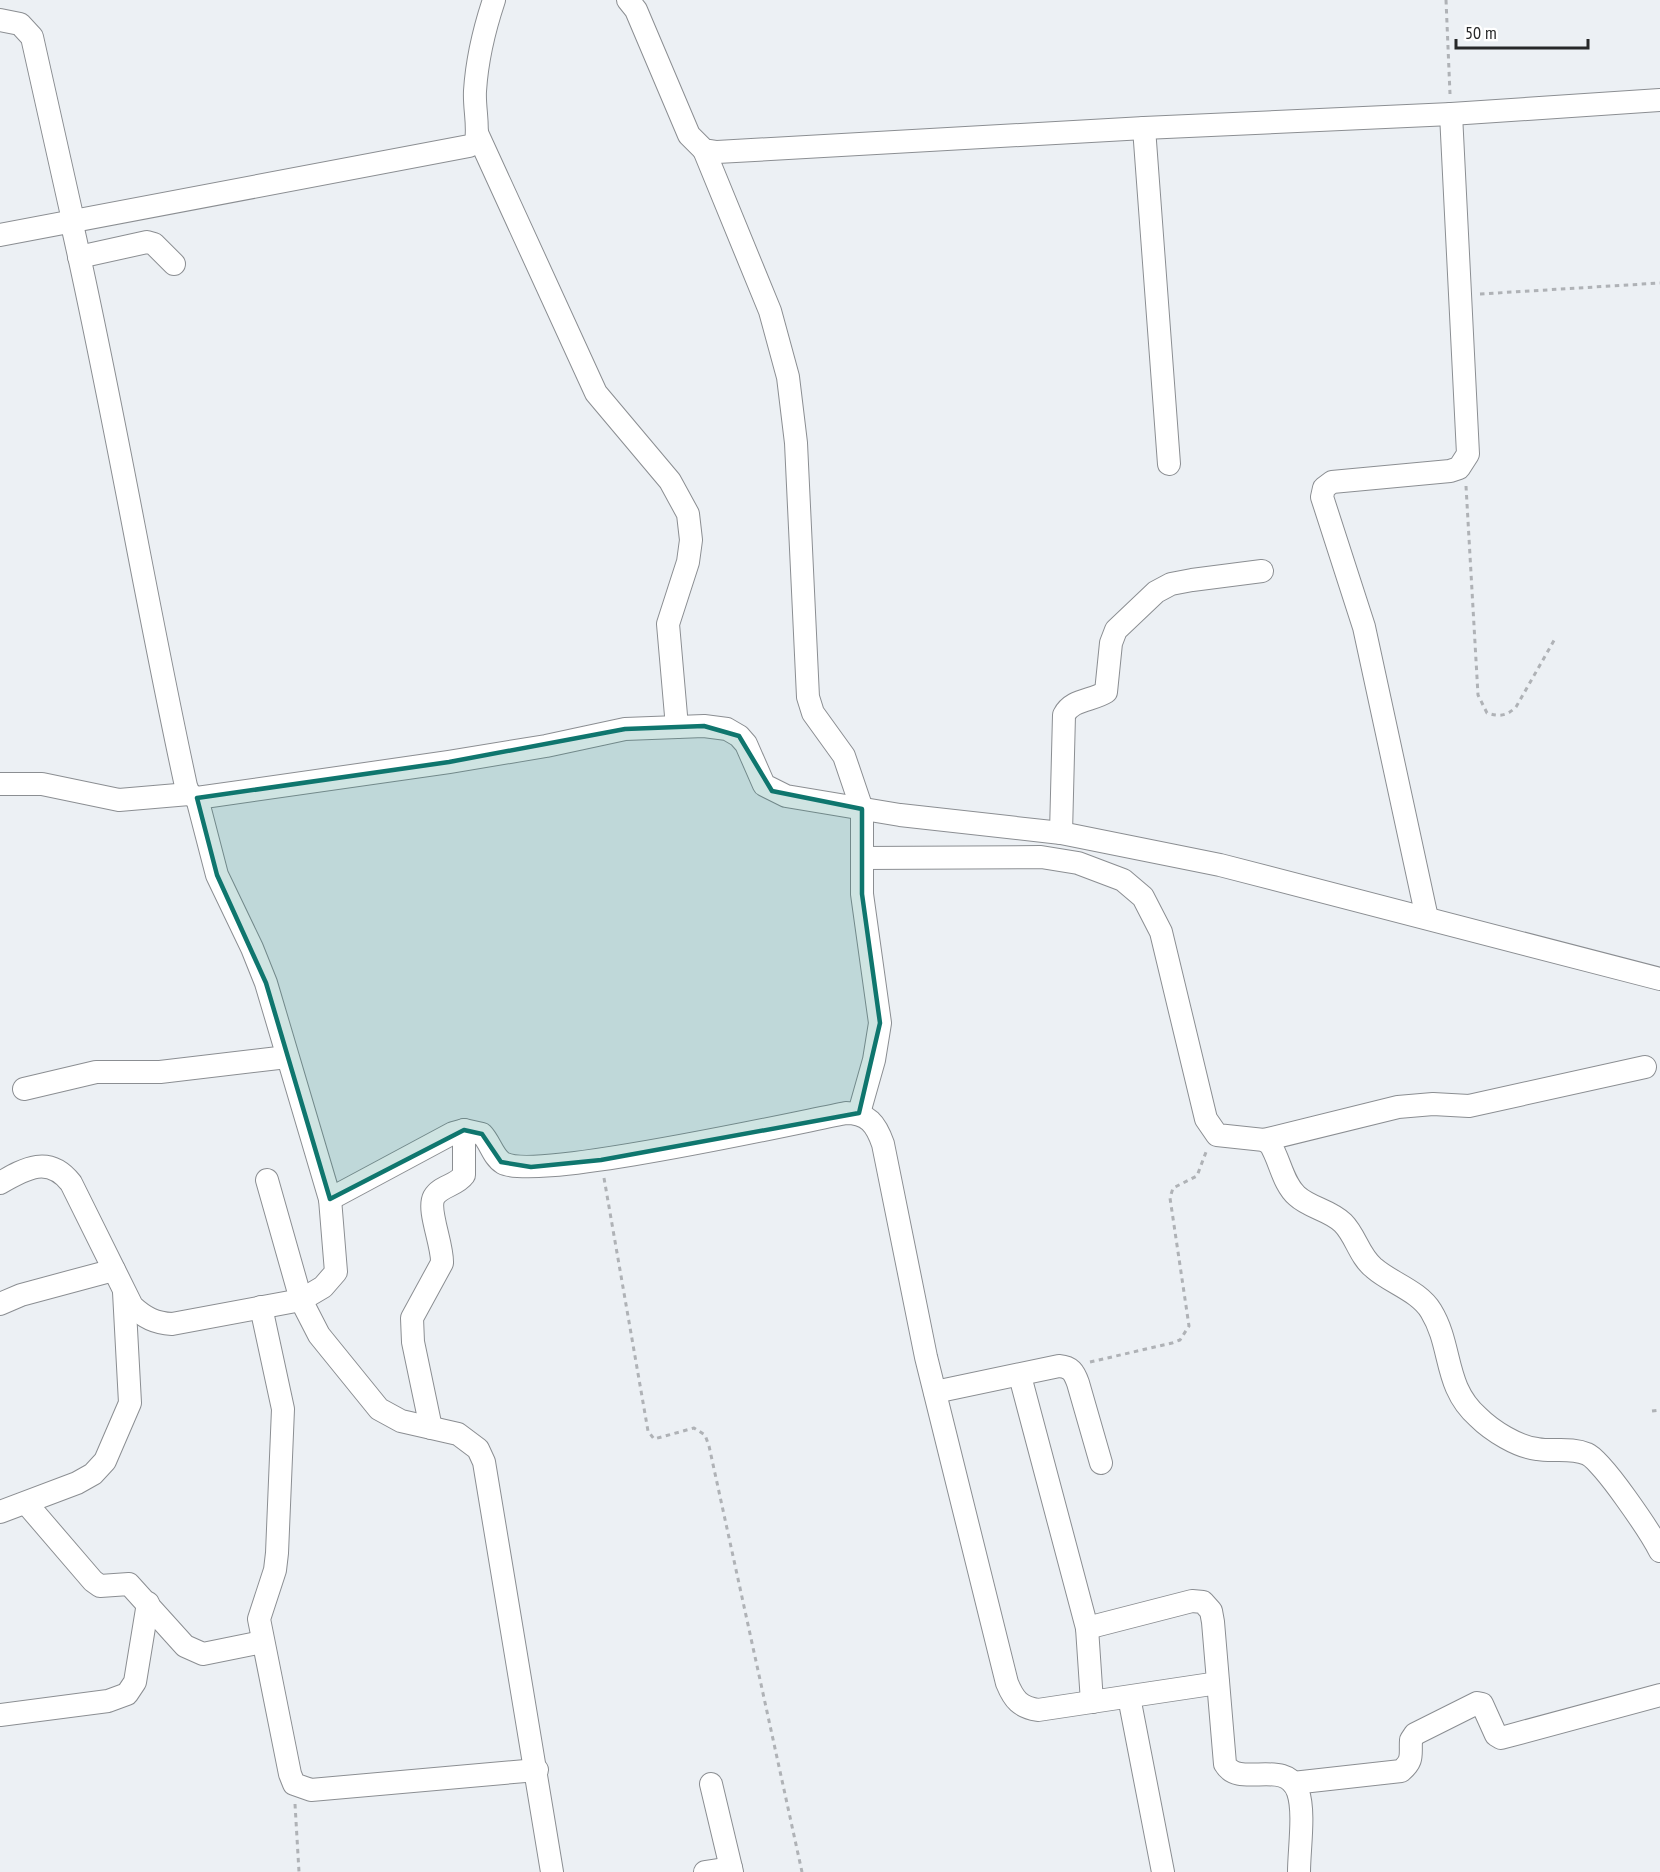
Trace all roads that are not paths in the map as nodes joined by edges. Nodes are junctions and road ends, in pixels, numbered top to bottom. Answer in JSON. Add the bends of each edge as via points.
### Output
{"nodes":[{"id":1,"x":494,"y":0,"type":"edge"},
{"id":2,"x":633,"y":3,"type":"edge"},
{"id":3,"x":0,"y":20,"type":"edge"},
{"id":4,"x":1660,"y":100,"type":"edge"},
{"id":5,"x":1451,"y":114,"type":"junction"},
{"id":6,"x":1144,"y":128,"type":"junction"},
{"id":7,"x":477,"y":133,"type":"junction"},
{"id":8,"x":704,"y":150,"type":"junction"},
{"id":9,"x":0,"y":235,"type":"edge"},
{"id":10,"x":75,"y":236,"type":"junction"},
{"id":11,"x":174,"y":264,"type":"dead end"},
{"id":12,"x":1169,"y":464,"type":"dead end"},
{"id":13,"x":1262,"y":571,"type":"dead end"},
{"id":14,"x":677,"y":727,"type":"junction"},
{"id":15,"x":0,"y":784,"type":"edge"},
{"id":16,"x":193,"y":796,"type":"junction"},
{"id":17,"x":863,"y":820,"type":"junction"},
{"id":18,"x":1061,"y":833,"type":"junction"},
{"id":19,"x":862,"y":858,"type":"junction"},
{"id":20,"x":1426,"y":918,"type":"junction"},
{"id":21,"x":1660,"y":979,"type":"edge"},
{"id":22,"x":287,"y":1057,"type":"junction"},
{"id":23,"x":1645,"y":1067,"type":"dead end"},
{"id":24,"x":24,"y":1089,"type":"dead end"},
{"id":25,"x":859,"y":1113,"type":"junction"},
{"id":26,"x":464,"y":1130,"type":"junction"},
{"id":27,"x":1264,"y":1140,"type":"junction"},
{"id":28,"x":267,"y":1180,"type":"dead end"},
{"id":29,"x":0,"y":1183,"type":"edge"},
{"id":30,"x":330,"y":1199,"type":"junction"},
{"id":31,"x":114,"y":1270,"type":"junction"},
{"id":32,"x":124,"y":1291,"type":"junction"},
{"id":33,"x":301,"y":1300,"type":"junction"},
{"id":34,"x":0,"y":1304,"type":"edge"},
{"id":35,"x":261,"y":1307,"type":"junction"},
{"id":36,"x":1020,"y":1376,"type":"junction"},
{"id":37,"x":935,"y":1392,"type":"junction"},
{"id":38,"x":431,"y":1428,"type":"junction"},
{"id":39,"x":1101,"y":1463,"type":"dead end"},
{"id":40,"x":26,"y":1503,"type":"junction"},
{"id":41,"x":0,"y":1512,"type":"edge"},
{"id":42,"x":1660,"y":1551,"type":"edge"},
{"id":43,"x":148,"y":1603,"type":"junction"},
{"id":44,"x":1087,"y":1628,"type":"junction"},
{"id":45,"x":262,"y":1642,"type":"junction"},
{"id":46,"x":1218,"y":1683,"type":"junction"},
{"id":47,"x":1660,"y":1695,"type":"edge"},
{"id":48,"x":1129,"y":1696,"type":"junction"},
{"id":49,"x":1092,"y":1702,"type":"junction"},
{"id":50,"x":0,"y":1715,"type":"edge"},
{"id":51,"x":537,"y":1770,"type":"junction"},
{"id":52,"x":1293,"y":1783,"type":"junction"},
{"id":53,"x":711,"y":1784,"type":"dead end"},
{"id":54,"x":732,"y":1870,"type":"edge"},
{"id":55,"x":552,"y":1872,"type":"edge"},
{"id":56,"x":705,"y":1872,"type":"edge"},
{"id":57,"x":1163,"y":1872,"type":"edge"},
{"id":58,"x":1299,"y":1872,"type":"edge"}],
"edges":[{"from":1,"to":7,"type":"street","via":[[478,56]]},
{"from":2,"to":8,"type":"street","via":[[689,135]]},
{"from":3,"to":10,"type":"street","via":[[20,24],[32,38]]},
{"from":4,"to":5,"type":"street"},
{"from":5,"to":6,"type":"street"},
{"from":5,"to":20,"type":"street","via":[[1469,441],[1465,463],[1450,471],[1332,482],[1324,488],[1322,497],[1366,637]]},
{"from":6,"to":8,"type":"street"},
{"from":6,"to":12,"type":"street"},
{"from":7,"to":10,"type":"street","via":[[476,142],[469,147]]},
{"from":7,"to":14,"type":"street","via":[[596,393],[670,481],[688,514],[688,562],[668,624]]},
{"from":8,"to":17,"type":"street","via":[[770,311],[788,377],[796,443],[808,697],[813,713],[844,756]]},
{"from":9,"to":10,"type":"street"},
{"from":10,"to":11,"type":"street","via":[[147,242]]},
{"from":10,"to":16,"type":"street","via":[[137,532],[162,678]]},
{"from":13,"to":18,"type":"street","via":[[1171,584],[1156,592],[1116,630],[1106,692],[1074,703],[1064,715]]},
{"from":14,"to":16,"type":"street","via":[[625,729],[449,762]]},
{"from":14,"to":17,"type":"street","via":[[727,729],[746,744],[764,785],[771,791]]},
{"from":15,"to":16,"type":"street","via":[[42,783],[119,800]]},
{"from":16,"to":22,"type":"street","via":[[217,875],[259,965]]},
{"from":17,"to":18,"type":"street"},
{"from":17,"to":19,"type":"street"},
{"from":18,"to":20,"type":"street","via":[[1220,865]]},
{"from":19,"to":25,"type":"street","via":[[862,894],[880,1023]]},
{"from":19,"to":27,"type":"street","via":[[1051,858],[1101,870],[1123,880],[1143,897],[1161,932],[1210,1129],[1216,1135]]},
{"from":20,"to":21,"type":"street"},
{"from":22,"to":24,"type":"street","via":[[160,1072],[96,1072]]},
{"from":22,"to":30,"type":"street"},
{"from":23,"to":27,"type":"street","via":[[1469,1106],[1398,1107]]},
{"from":25,"to":26,"type":"street","via":[[601,1160],[515,1167],[501,1162],[482,1134]]},
{"from":25,"to":37,"type":"street","via":[[869,1118],[883,1143]]},
{"from":26,"to":30,"type":"street"},
{"from":26,"to":38,"type":"street","via":[[464,1175],[433,1199],[442,1263],[412,1318],[413,1342]]},
{"from":27,"to":42,"type":"street","via":[[1275,1152],[1294,1194],[1336,1216],[1365,1260],[1431,1310],[1450,1376],[1468,1408],[1527,1447],[1590,1455]]},
{"from":28,"to":33,"type":"street"},
{"from":29,"to":31,"type":"street","via":[[35,1167],[50,1166],[62,1172]]},
{"from":30,"to":33,"type":"street","via":[[336,1272],[323,1287]]},
{"from":31,"to":32,"type":"street"},
{"from":31,"to":34,"type":"street"},
{"from":32,"to":35,"type":"street","via":[[132,1306],[158,1323]]},
{"from":32,"to":40,"type":"street","via":[[128,1411],[105,1461],[77,1484]]},
{"from":33,"to":35,"type":"street"},
{"from":33,"to":38,"type":"street","via":[[319,1335],[379,1409],[401,1421]]},
{"from":35,"to":45,"type":"street","via":[[283,1409],[277,1553],[259,1619]]},
{"from":36,"to":37,"type":"street"},
{"from":36,"to":39,"type":"street","via":[[1059,1366],[1074,1372]]},
{"from":36,"to":44,"type":"street"},
{"from":37,"to":49,"type":"street","via":[[1014,1699],[1024,1708],[1038,1710]]},
{"from":38,"to":51,"type":"street","via":[[469,1440],[484,1462]]},
{"from":40,"to":41,"type":"street"},
{"from":40,"to":43,"type":"street","via":[[93,1581],[100,1586],[129,1584]]},
{"from":43,"to":45,"type":"street","via":[[195,1653]]},
{"from":43,"to":50,"type":"street","via":[[135,1682],[127,1694],[108,1701]]},
{"from":44,"to":46,"type":"street","via":[[1192,1601],[1203,1602],[1211,1611]]},
{"from":44,"to":49,"type":"street"},
{"from":45,"to":51,"type":"street","via":[[294,1784],[311,1790]]},
{"from":46,"to":48,"type":"street"},
{"from":46,"to":52,"type":"street","via":[[1228,1770],[1270,1773]]},
{"from":47,"to":52,"type":"street","via":[[1501,1738],[1482,1704],[1477,1703],[1415,1734],[1411,1740],[1413,1756],[1401,1771]]},
{"from":48,"to":49,"type":"street"},
{"from":48,"to":57,"type":"street"},
{"from":51,"to":55,"type":"street"},
{"from":52,"to":58,"type":"street","via":[[1300,1804]]},
{"from":53,"to":54,"type":"street"},
{"from":54,"to":56,"type":"street"}]}
